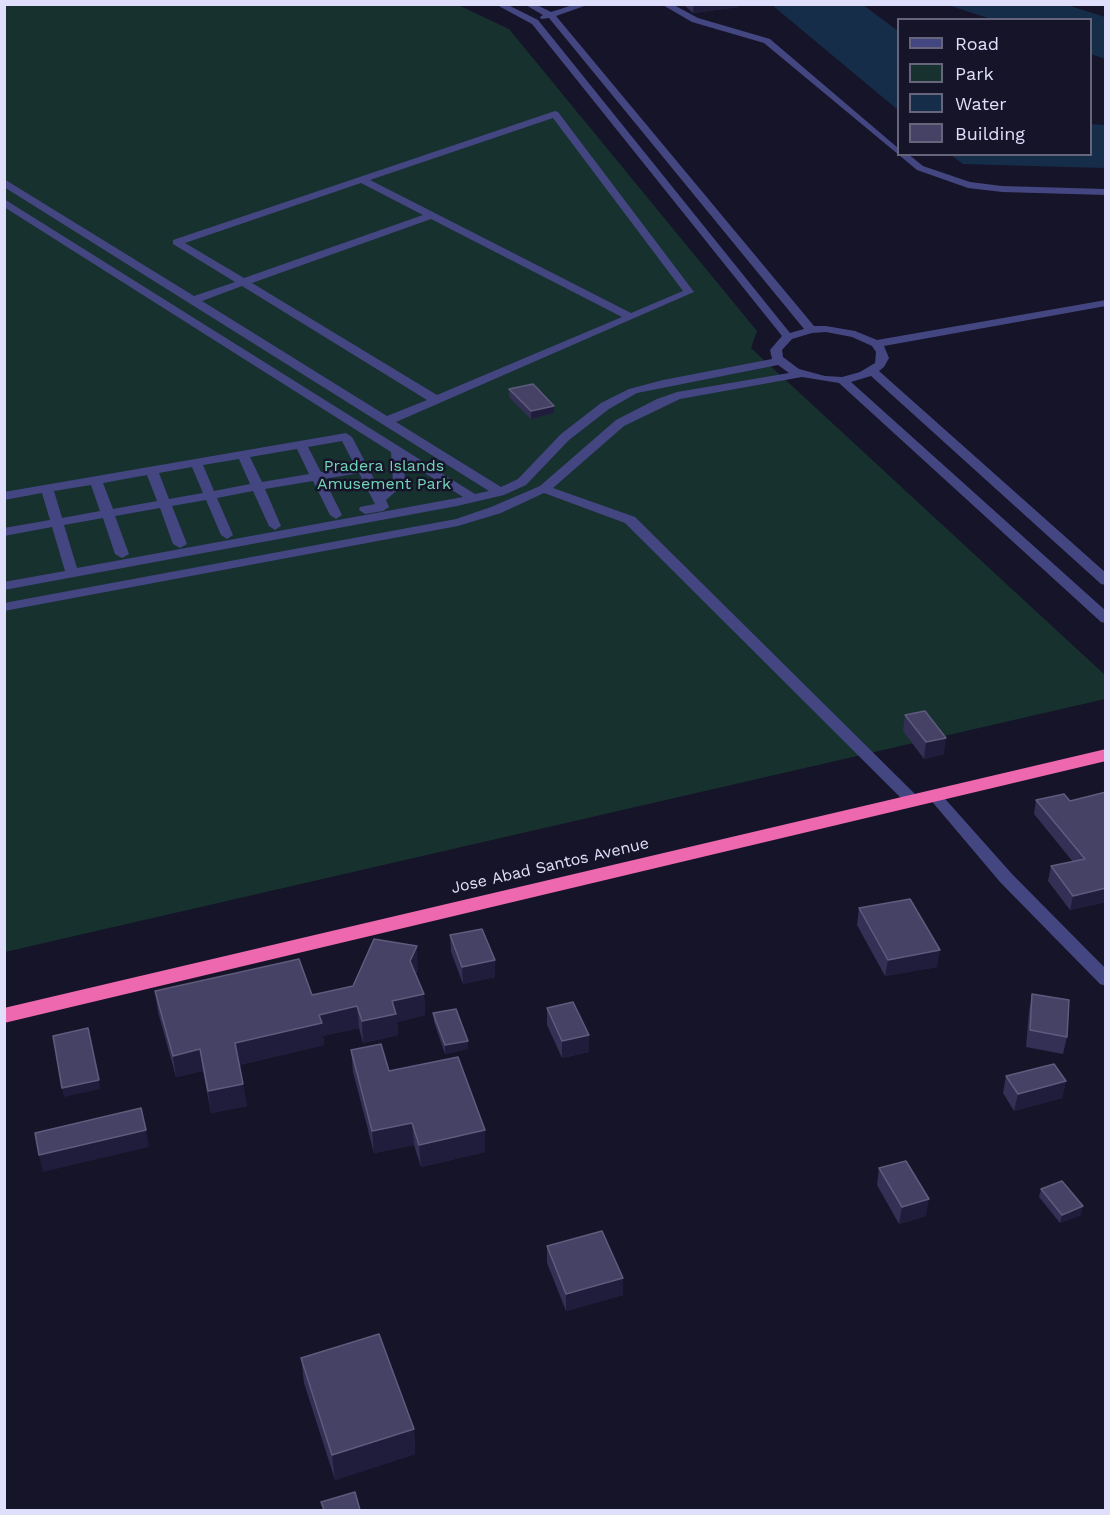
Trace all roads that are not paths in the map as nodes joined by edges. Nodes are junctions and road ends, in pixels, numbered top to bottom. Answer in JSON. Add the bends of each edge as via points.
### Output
{"nodes":[{"id":1,"x":499,"y":4,"type":"edge"},
{"id":2,"x":528,"y":4,"type":"edge"},
{"id":3,"x":568,"y":4,"type":"edge"},
{"id":4,"x":586,"y":4,"type":"edge"},
{"id":5,"x":665,"y":4,"type":"edge"},
{"id":6,"x":540,"y":10,"type":"junction"},
{"id":7,"x":550,"y":16,"type":"junction"},
{"id":8,"x":525,"y":17,"type":"junction"},
{"id":9,"x":897,"y":150,"type":"edge"},
{"id":10,"x":904,"y":156,"type":"edge"},
{"id":11,"x":362,"y":180,"type":"junction"},
{"id":12,"x":4,"y":182,"type":"edge"},
{"id":13,"x":1106,"y":192,"type":"edge"},
{"id":14,"x":4,"y":202,"type":"edge"},
{"id":15,"x":432,"y":215,"type":"junction"},
{"id":16,"x":243,"y":283,"type":"junction"},
{"id":17,"x":194,"y":300,"type":"junction"},
{"id":18,"x":1106,"y":303,"type":"edge"},
{"id":19,"x":631,"y":317,"type":"junction"},
{"id":20,"x":811,"y":330,"type":"junction"},
{"id":21,"x":788,"y":337,"type":"junction"},
{"id":22,"x":876,"y":344,"type":"junction"},
{"id":23,"x":780,"y":360,"type":"junction"},
{"id":24,"x":873,"y":372,"type":"junction"},
{"id":25,"x":800,"y":374,"type":"junction"},
{"id":26,"x":842,"y":380,"type":"junction"},
{"id":27,"x":436,"y":400,"type":"junction"},
{"id":28,"x":387,"y":421,"type":"junction"},
{"id":29,"x":301,"y":445,"type":"junction"},
{"id":30,"x":397,"y":450,"type":"junction"},
{"id":31,"x":243,"y":455,"type":"junction"},
{"id":32,"x":196,"y":463,"type":"junction"},
{"id":33,"x":363,"y":468,"type":"junction"},
{"id":34,"x":152,"y":471,"type":"junction"},
{"id":35,"x":317,"y":476,"type":"junction"},
{"id":36,"x":96,"y":480,"type":"junction"},
{"id":37,"x":257,"y":487,"type":"junction"},
{"id":38,"x":47,"y":489,"type":"junction"},
{"id":39,"x":544,"y":489,"type":"junction"},
{"id":40,"x":500,"y":492,"type":"junction"},
{"id":41,"x":210,"y":495,"type":"junction"},
{"id":42,"x":4,"y":496,"type":"edge"},
{"id":43,"x":473,"y":498,"type":"junction"},
{"id":44,"x":380,"y":499,"type":"junction"},
{"id":45,"x":164,"y":504,"type":"junction"},
{"id":46,"x":108,"y":514,"type":"junction"},
{"id":47,"x":336,"y":515,"type":"junction"},
{"id":48,"x":58,"y":523,"type":"junction"},
{"id":49,"x":275,"y":526,"type":"junction"},
{"id":50,"x":4,"y":532,"type":"edge"},
{"id":51,"x":227,"y":535,"type":"junction"},
{"id":52,"x":180,"y":544,"type":"junction"},
{"id":53,"x":122,"y":554,"type":"junction"},
{"id":54,"x":72,"y":568,"type":"junction"},
{"id":55,"x":5,"y":576,"type":"edge"},
{"id":56,"x":1106,"y":581,"type":"edge"},
{"id":57,"x":4,"y":586,"type":"edge"},
{"id":58,"x":1100,"y":607,"type":"edge"},
{"id":59,"x":4,"y":608,"type":"edge"},
{"id":60,"x":1106,"y":619,"type":"edge"},
{"id":61,"x":1106,"y":755,"type":"edge"},
{"id":62,"x":934,"y":795,"type":"junction"},
{"id":63,"x":912,"y":800,"type":"junction"},
{"id":64,"x":1106,"y":980,"type":"edge"},
{"id":65,"x":4,"y":1016,"type":"edge"}],
"edges":[{"from":1,"to":8,"type":"street"},
{"from":2,"to":6,"type":"street"},
{"from":3,"to":6,"type":"street"},
{"from":4,"to":7,"type":"street"},
{"from":5,"to":9,"type":"street","via":[[694,20],[767,41]]},
{"from":6,"to":7,"type":"street"},
{"from":6,"to":8,"type":"street"},
{"from":7,"to":8,"type":"street"},
{"from":7,"to":20,"type":"street"},
{"from":8,"to":21,"type":"street","via":[[535,22]]},
{"from":10,"to":13,"type":"street","via":[[920,168],[968,185]]},
{"from":11,"to":15,"type":"street"},
{"from":11,"to":16,"type":"street","via":[[177,242]]},
{"from":11,"to":19,"type":"street","via":[[555,114],[689,292]]},
{"from":12,"to":17,"type":"street"},
{"from":14,"to":30,"type":"street"},
{"from":15,"to":16,"type":"street"},
{"from":15,"to":19,"type":"street"},
{"from":16,"to":17,"type":"street"},
{"from":16,"to":27,"type":"street"},
{"from":17,"to":28,"type":"street"},
{"from":18,"to":22,"type":"street"},
{"from":19,"to":27,"type":"street"},
{"from":20,"to":21,"type":"street"},
{"from":20,"to":22,"type":"street","via":[[848,332]]},
{"from":21,"to":23,"type":"street","via":[[776,350]]},
{"from":22,"to":24,"type":"street","via":[[883,358]]},
{"from":23,"to":25,"type":"street"},
{"from":23,"to":40,"type":"street","via":[[633,391],[605,406],[565,437],[522,482]]},
{"from":24,"to":26,"type":"street"},
{"from":24,"to":56,"type":"street"},
{"from":25,"to":26,"type":"street"},
{"from":25,"to":39,"type":"street","via":[[677,396],[652,407],[620,423]]},
{"from":26,"to":58,"type":"street"},
{"from":27,"to":28,"type":"street"},
{"from":28,"to":40,"type":"street"},
{"from":29,"to":31,"type":"street"},
{"from":29,"to":33,"type":"street","via":[[346,437]]},
{"from":29,"to":35,"type":"street"},
{"from":30,"to":43,"type":"street"},
{"from":30,"to":44,"type":"street","via":[[399,483]]},
{"from":31,"to":32,"type":"street"},
{"from":31,"to":37,"type":"street"},
{"from":32,"to":34,"type":"street"},
{"from":32,"to":41,"type":"street"},
{"from":33,"to":35,"type":"street"},
{"from":33,"to":44,"type":"street"},
{"from":34,"to":36,"type":"street"},
{"from":34,"to":45,"type":"street"},
{"from":35,"to":37,"type":"street"},
{"from":35,"to":47,"type":"street"},
{"from":36,"to":38,"type":"street"},
{"from":36,"to":46,"type":"street"},
{"from":37,"to":41,"type":"street"},
{"from":37,"to":49,"type":"street"},
{"from":38,"to":42,"type":"street"},
{"from":38,"to":48,"type":"street"},
{"from":39,"to":59,"type":"street","via":[[458,522]]},
{"from":39,"to":63,"type":"street","via":[[630,520]]},
{"from":40,"to":43,"type":"street"},
{"from":41,"to":45,"type":"street"},
{"from":41,"to":51,"type":"street"},
{"from":43,"to":54,"type":"street"},
{"from":44,"to":47,"type":"street","via":[[383,507]]},
{"from":45,"to":46,"type":"street"},
{"from":45,"to":52,"type":"street"},
{"from":46,"to":48,"type":"street"},
{"from":46,"to":53,"type":"street"},
{"from":47,"to":49,"type":"street"},
{"from":48,"to":50,"type":"street"},
{"from":48,"to":54,"type":"street"},
{"from":49,"to":51,"type":"street"},
{"from":51,"to":52,"type":"street"},
{"from":52,"to":53,"type":"street"},
{"from":53,"to":54,"type":"street"},
{"from":54,"to":55,"type":"street"},
{"from":54,"to":57,"type":"street"},
{"from":58,"to":60,"type":"street"},
{"from":61,"to":62,"type":"highway","name":"Jose Abad Santos Avenue"},
{"from":62,"to":63,"type":"highway","name":"Jose Abad Santos Avenue"},
{"from":62,"to":64,"type":"street","via":[[1005,878]]},
{"from":63,"to":65,"type":"highway","name":"Jose Abad Santos Avenue"}]}
